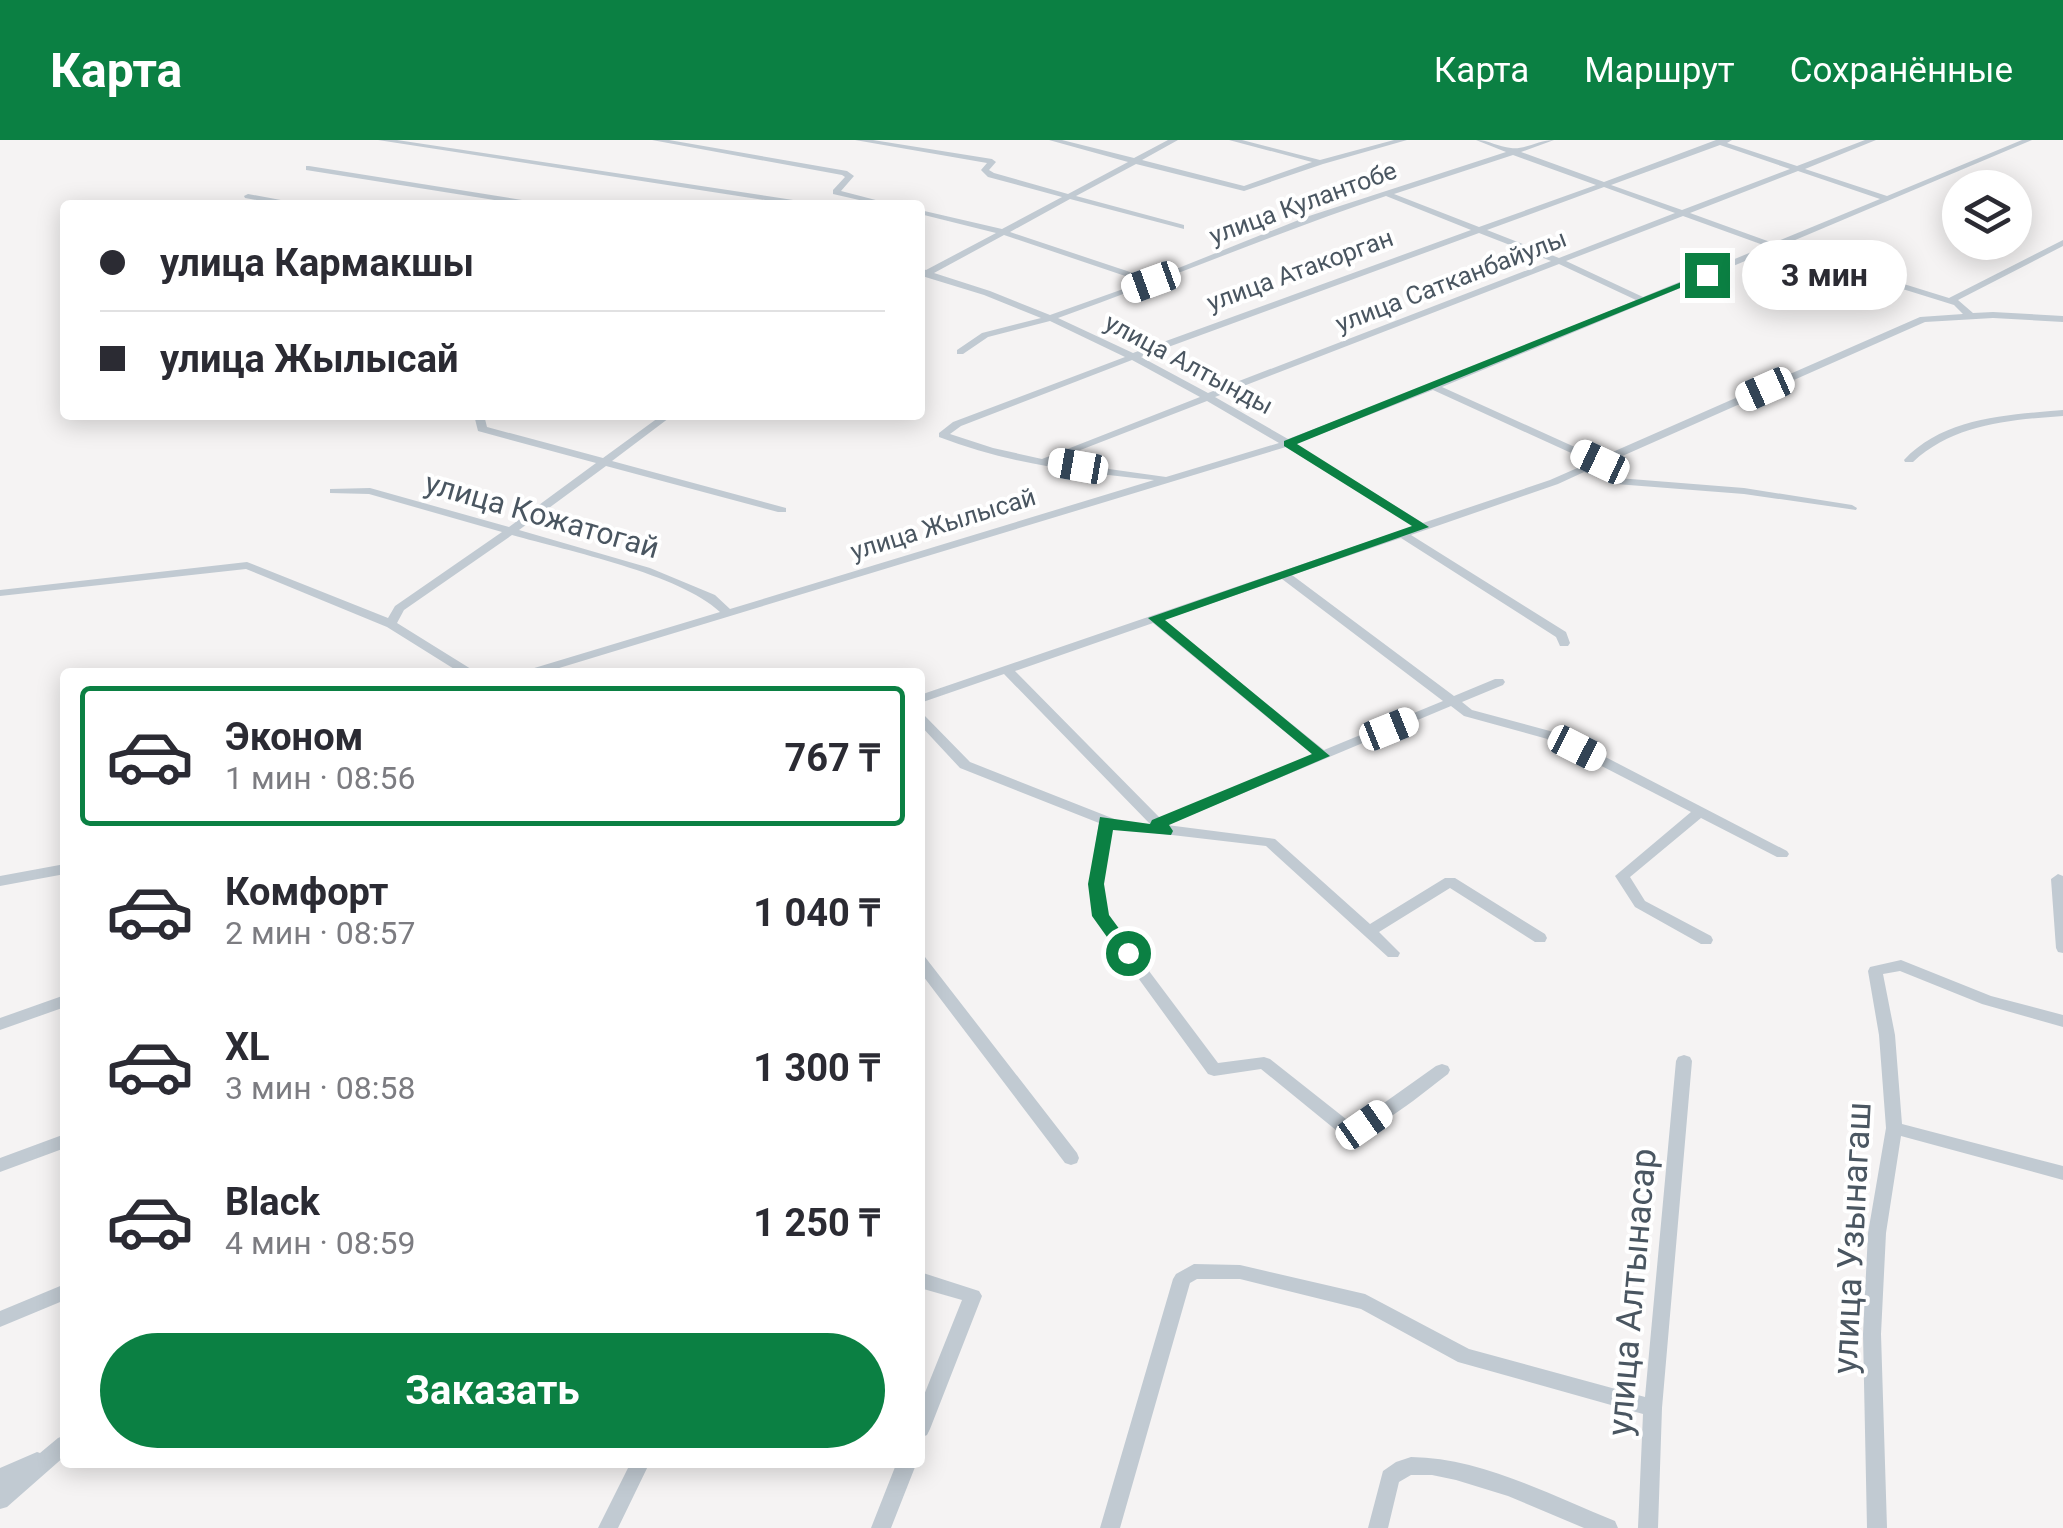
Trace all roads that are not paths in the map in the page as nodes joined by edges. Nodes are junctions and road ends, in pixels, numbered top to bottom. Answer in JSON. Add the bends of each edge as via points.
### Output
{"nodes":[{"id":1,"x":382,"y":140,"type":"edge"},
{"id":2,"x":656,"y":140,"type":"edge"},
{"id":3,"x":858,"y":140,"type":"edge"},
{"id":4,"x":1053,"y":140,"type":"edge"},
{"id":5,"x":1174,"y":140,"type":"edge"},
{"id":6,"x":1234,"y":140,"type":"edge"},
{"id":7,"x":1403,"y":140,"type":"edge"},
{"id":8,"x":1480,"y":140,"type":"edge"},
{"id":9,"x":1550,"y":140,"type":"edge"},
{"id":10,"x":1872,"y":140,"type":"edge"},
{"id":11,"x":2028,"y":140,"type":"edge"},
{"id":12,"x":1720,"y":141,"type":"edge"},
{"id":13,"x":1512,"y":152,"type":"junction"},
{"id":14,"x":1136,"y":162,"type":"junction"},
{"id":15,"x":1320,"y":162,"type":"junction"},
{"id":16,"x":309,"y":168,"type":"dead end"},
{"id":17,"x":1800,"y":168,"type":"junction"},
{"id":18,"x":1601,"y":183,"type":"junction"},
{"id":19,"x":1385,"y":192,"type":"junction"},
{"id":20,"x":1073,"y":194,"type":"junction"},
{"id":21,"x":248,"y":196,"type":"dead end"},
{"id":22,"x":1889,"y":199,"type":"junction"},
{"id":23,"x":270,"y":200,"type":"edge"},
{"id":24,"x":510,"y":200,"type":"edge"},
{"id":25,"x":780,"y":200,"type":"edge"},
{"id":26,"x":870,"y":200,"type":"edge"},
{"id":27,"x":925,"y":213,"type":"edge"},
{"id":28,"x":1682,"y":213,"type":"junction"},
{"id":29,"x":1182,"y":227,"type":"dead end"},
{"id":30,"x":1474,"y":228,"type":"junction"},
{"id":31,"x":1004,"y":232,"type":"junction"},
{"id":32,"x":2063,"y":244,"type":"edge"},
{"id":33,"x":1776,"y":247,"type":"junction"},
{"id":34,"x":1559,"y":261,"type":"junction"},
{"id":35,"x":925,"y":272,"type":"edge"},
{"id":36,"x":925,"y":275,"type":"edge"},
{"id":37,"x":1151,"y":282,"type":"junction"},
{"id":38,"x":1645,"y":300,"type":"junction"},
{"id":39,"x":1950,"y":301,"type":"junction"},
{"id":40,"x":1970,"y":316,"type":"junction"},
{"id":41,"x":1050,"y":318,"type":"junction"},
{"id":42,"x":2063,"y":319,"type":"edge"},
{"id":43,"x":960,"y":352,"type":"dead end"},
{"id":44,"x":1132,"y":356,"type":"junction"},
{"id":45,"x":1434,"y":386,"type":"junction"},
{"id":46,"x":1209,"y":399,"type":"junction"},
{"id":47,"x":2063,"y":412,"type":"edge"},
{"id":48,"x":480,"y":420,"type":"edge"},
{"id":49,"x":661,"y":420,"type":"edge"},
{"id":50,"x":1288,"y":443,"type":"junction"},
{"id":51,"x":1045,"y":460,"type":"junction"},
{"id":52,"x":1910,"y":460,"type":"dead end"},
{"id":53,"x":602,"y":462,"type":"junction"},
{"id":54,"x":1600,"y":462,"type":"junction"},
{"id":55,"x":1585,"y":468,"type":"junction"},
{"id":56,"x":1170,"y":479,"type":"junction"},
{"id":57,"x":334,"y":491,"type":"dead end"},
{"id":58,"x":1852,"y":508,"type":"dead end"},
{"id":59,"x":782,"y":510,"type":"dead end"},
{"id":60,"x":1422,"y":527,"type":"junction"},
{"id":61,"x":511,"y":532,"type":"junction"},
{"id":62,"x":1402,"y":534,"type":"junction"},
{"id":63,"x":1284,"y":574,"type":"junction"},
{"id":64,"x":0,"y":593,"type":"edge"},
{"id":65,"x":728,"y":613,"type":"junction"},
{"id":66,"x":1155,"y":618,"type":"junction"},
{"id":67,"x":391,"y":624,"type":"junction"},
{"id":68,"x":1564,"y":643,"type":"dead end"},
{"id":69,"x":461,"y":668,"type":"edge"},
{"id":70,"x":548,"y":668,"type":"edge"},
{"id":71,"x":1006,"y":669,"type":"junction"},
{"id":72,"x":1499,"y":682,"type":"dead end"},
{"id":73,"x":925,"y":697,"type":"edge"},
{"id":74,"x":1455,"y":703,"type":"junction"},
{"id":75,"x":925,"y":723,"type":"edge"},
{"id":76,"x":1322,"y":756,"type":"junction"},
{"id":77,"x":1700,"y":812,"type":"junction"},
{"id":78,"x":1106,"y":821,"type":"junction"},
{"id":79,"x":1161,"y":827,"type":"junction"},
{"id":80,"x":1782,"y":854,"type":"dead end"},
{"id":81,"x":60,"y":870,"type":"edge"},
{"id":82,"x":2058,"y":879,"type":"dead end"},
{"id":83,"x":0,"y":881,"type":"edge"},
{"id":84,"x":1368,"y":931,"type":"junction"},
{"id":85,"x":1540,"y":938,"type":"dead end"},
{"id":86,"x":1706,"y":940,"type":"dead end"},
{"id":87,"x":2063,"y":948,"type":"edge"},
{"id":88,"x":1394,"y":953,"type":"dead end"},
{"id":89,"x":925,"y":968,"type":"edge"},
{"id":90,"x":60,"y":1003,"type":"edge"},
{"id":91,"x":2063,"y":1021,"type":"edge"},
{"id":92,"x":0,"y":1024,"type":"edge"},
{"id":93,"x":1684,"y":1061,"type":"dead end"},
{"id":94,"x":1442,"y":1070,"type":"dead end"},
{"id":95,"x":1894,"y":1128,"type":"junction"},
{"id":96,"x":60,"y":1143,"type":"edge"},
{"id":97,"x":1070,"y":1158,"type":"dead end"},
{"id":98,"x":0,"y":1165,"type":"edge"},
{"id":99,"x":2063,"y":1173,"type":"edge"},
{"id":100,"x":925,"y":1282,"type":"edge"},
{"id":101,"x":60,"y":1294,"type":"edge"},
{"id":102,"x":0,"y":1318,"type":"edge"},
{"id":103,"x":1653,"y":1408,"type":"junction"},
{"id":104,"x":925,"y":1416,"type":"edge"},
{"id":105,"x":60,"y":1448,"type":"edge"},
{"id":106,"x":638,"y":1468,"type":"edge"},
{"id":107,"x":905,"y":1468,"type":"edge"},
{"id":108,"x":0,"y":1478,"type":"edge"},
{"id":109,"x":0,"y":1500,"type":"edge"},
{"id":110,"x":608,"y":1528,"type":"edge"},
{"id":111,"x":881,"y":1528,"type":"edge"},
{"id":112,"x":1110,"y":1528,"type":"edge"},
{"id":113,"x":1378,"y":1528,"type":"edge"},
{"id":114,"x":1608,"y":1528,"type":"edge"},
{"id":115,"x":1648,"y":1528,"type":"edge"},
{"id":116,"x":1877,"y":1528,"type":"edge"}],
"edges":[{"from":1,"to":25,"type":"street"},
{"from":2,"to":26,"type":"street","via":[[844,172],[850,176],[836,192]]},
{"from":3,"to":20,"type":"street","via":[[990,161],[984,170],[990,175]]},
{"from":4,"to":14,"type":"street"},
{"from":5,"to":14,"type":"street"},
{"from":6,"to":15,"type":"street"},
{"from":7,"to":15,"type":"street"},
{"from":8,"to":13,"type":"street"},
{"from":9,"to":13,"type":"street","name":"улица Кулантобе"},
{"from":10,"to":17,"type":"street","name":"улица Сатканбайулы"},
{"from":11,"to":22,"type":"street","name":"улица Жылысай"},
{"from":12,"to":17,"type":"street"},
{"from":12,"to":18,"type":"street","name":"улица Атакорган"},
{"from":13,"to":18,"type":"street"},
{"from":13,"to":19,"type":"street","name":"улица Кулантобе"},
{"from":14,"to":15,"type":"street","via":[[1244,189]]},
{"from":14,"to":20,"type":"street"},
{"from":16,"to":24,"type":"street"},
{"from":17,"to":22,"type":"street"},
{"from":17,"to":28,"type":"street","name":"улица Сатканбайулы"},
{"from":18,"to":28,"type":"street"},
{"from":18,"to":30,"type":"street","name":"улица Атакорган"},
{"from":19,"to":30,"type":"street"},
{"from":19,"to":37,"type":"street","name":"улица Кулантобе"},
{"from":20,"to":29,"type":"street"},
{"from":20,"to":31,"type":"street"},
{"from":21,"to":23,"type":"street"},
{"from":22,"to":33,"type":"street","name":"улица Жылысай"},
{"from":27,"to":31,"type":"street"},
{"from":28,"to":33,"type":"street"},
{"from":28,"to":34,"type":"street","name":"улица Сатканбайулы"},
{"from":30,"to":34,"type":"street"},
{"from":30,"to":44,"type":"street","name":"улица Атакорган"},
{"from":31,"to":35,"type":"street"},
{"from":31,"to":37,"type":"street"},
{"from":32,"to":39,"type":"street"},
{"from":33,"to":38,"type":"street","name":"улица Жылысай"},
{"from":33,"to":39,"type":"street"},
{"from":34,"to":38,"type":"street"},
{"from":34,"to":46,"type":"street","name":"улица Сатканбайулы"},
{"from":36,"to":41,"type":"street","name":"улица Алтынды"},
{"from":37,"to":41,"type":"street","name":"улица Кулантобе"},
{"from":38,"to":45,"type":"street","name":"улица Жылысай"},
{"from":39,"to":40,"type":"street"},
{"from":40,"to":42,"type":"street"},
{"from":40,"to":54,"type":"street","via":[[1923,319]]},
{"from":41,"to":43,"type":"street","name":"улица Кулантобе","via":[[985,336]]},
{"from":41,"to":44,"type":"street","name":"улица Алтынды"},
{"from":44,"to":46,"type":"street","name":"улица Алтынды"},
{"from":44,"to":51,"type":"street","name":"улица Атакорган","via":[[942,435]]},
{"from":45,"to":50,"type":"street","name":"улица Жылысай"},
{"from":45,"to":54,"type":"street"},
{"from":46,"to":50,"type":"street","name":"улица Алтынды"},
{"from":46,"to":51,"type":"street","name":"улица Сатканбайулы"},
{"from":47,"to":52,"type":"street","via":[[1969,427],[1923,444]]},
{"from":48,"to":53,"type":"street","via":[[482,429]]},
{"from":49,"to":53,"type":"street"},
{"from":50,"to":56,"type":"street","name":"улица Жылысай"},
{"from":50,"to":60,"type":"street","name":"улица Алтынды"},
{"from":51,"to":56,"type":"street","name":"улица Атакорган"},
{"from":53,"to":59,"type":"street"},
{"from":53,"to":61,"type":"street"},
{"from":54,"to":55,"type":"street"},
{"from":55,"to":58,"type":"street","via":[[1616,481]]},
{"from":55,"to":60,"type":"street"},
{"from":56,"to":65,"type":"street","name":"улица Жылысай"},
{"from":57,"to":61,"type":"street","name":"улица Кожатогай","via":[[370,492]]},
{"from":60,"to":62,"type":"street"},
{"from":61,"to":65,"type":"street","name":"улица Кожатогай","via":[[646,570],[710,596]]},
{"from":61,"to":67,"type":"street","via":[[399,608]]},
{"from":62,"to":63,"type":"street"},
{"from":62,"to":68,"type":"street","via":[[1562,635]]},
{"from":63,"to":66,"type":"street"},
{"from":63,"to":74,"type":"street"},
{"from":64,"to":67,"type":"street","via":[[247,565]]},
{"from":65,"to":70,"type":"street","name":"улица Жылысай"},
{"from":66,"to":71,"type":"street"},
{"from":66,"to":76,"type":"street"},
{"from":67,"to":69,"type":"street"},
{"from":71,"to":73,"type":"street"},
{"from":71,"to":79,"type":"street"},
{"from":72,"to":74,"type":"street"},
{"from":74,"to":76,"type":"street"},
{"from":74,"to":77,"type":"street","via":[[1468,713],[1556,737]]},
{"from":75,"to":78,"type":"street","via":[[965,765]]},
{"from":76,"to":79,"type":"street"},
{"from":77,"to":80,"type":"street"},
{"from":77,"to":86,"type":"street","via":[[1622,876],[1640,904]]},
{"from":78,"to":79,"type":"street"},
{"from":78,"to":94,"type":"street","via":[[1096,884],[1100,916],[1214,1070],[1264,1063],[1348,1130]]},
{"from":79,"to":84,"type":"street","via":[[1270,842]]},
{"from":81,"to":83,"type":"street"},
{"from":82,"to":87,"type":"street"},
{"from":84,"to":85,"type":"street","via":[[1450,882]]},
{"from":84,"to":88,"type":"street"},
{"from":89,"to":97,"type":"street"},
{"from":90,"to":92,"type":"street"},
{"from":91,"to":95,"type":"street","name":"улица Узынагаш","via":[[1987,1000],[1902,965],[1875,970]]},
{"from":93,"to":103,"type":"street","name":"улица Алтынасар"},
{"from":95,"to":99,"type":"street"},
{"from":95,"to":116,"type":"street","name":"улица Узынагаш","via":[[1872,1334]]},
{"from":96,"to":98,"type":"street"},
{"from":100,"to":104,"type":"street","via":[[973,1296]]},
{"from":101,"to":102,"type":"street"},
{"from":103,"to":112,"type":"street","via":[[1465,1356],[1365,1302],[1240,1272],[1194,1271],[1182,1279]]},
{"from":103,"to":115,"type":"street","name":"улица Алтынасар"},
{"from":105,"to":108,"type":"street"},
{"from":105,"to":109,"type":"street"},
{"from":106,"to":110,"type":"street"},
{"from":107,"to":111,"type":"street"},
{"from":113,"to":114,"type":"street","via":[[1390,1476],[1407,1466],[1468,1474]]}]}
